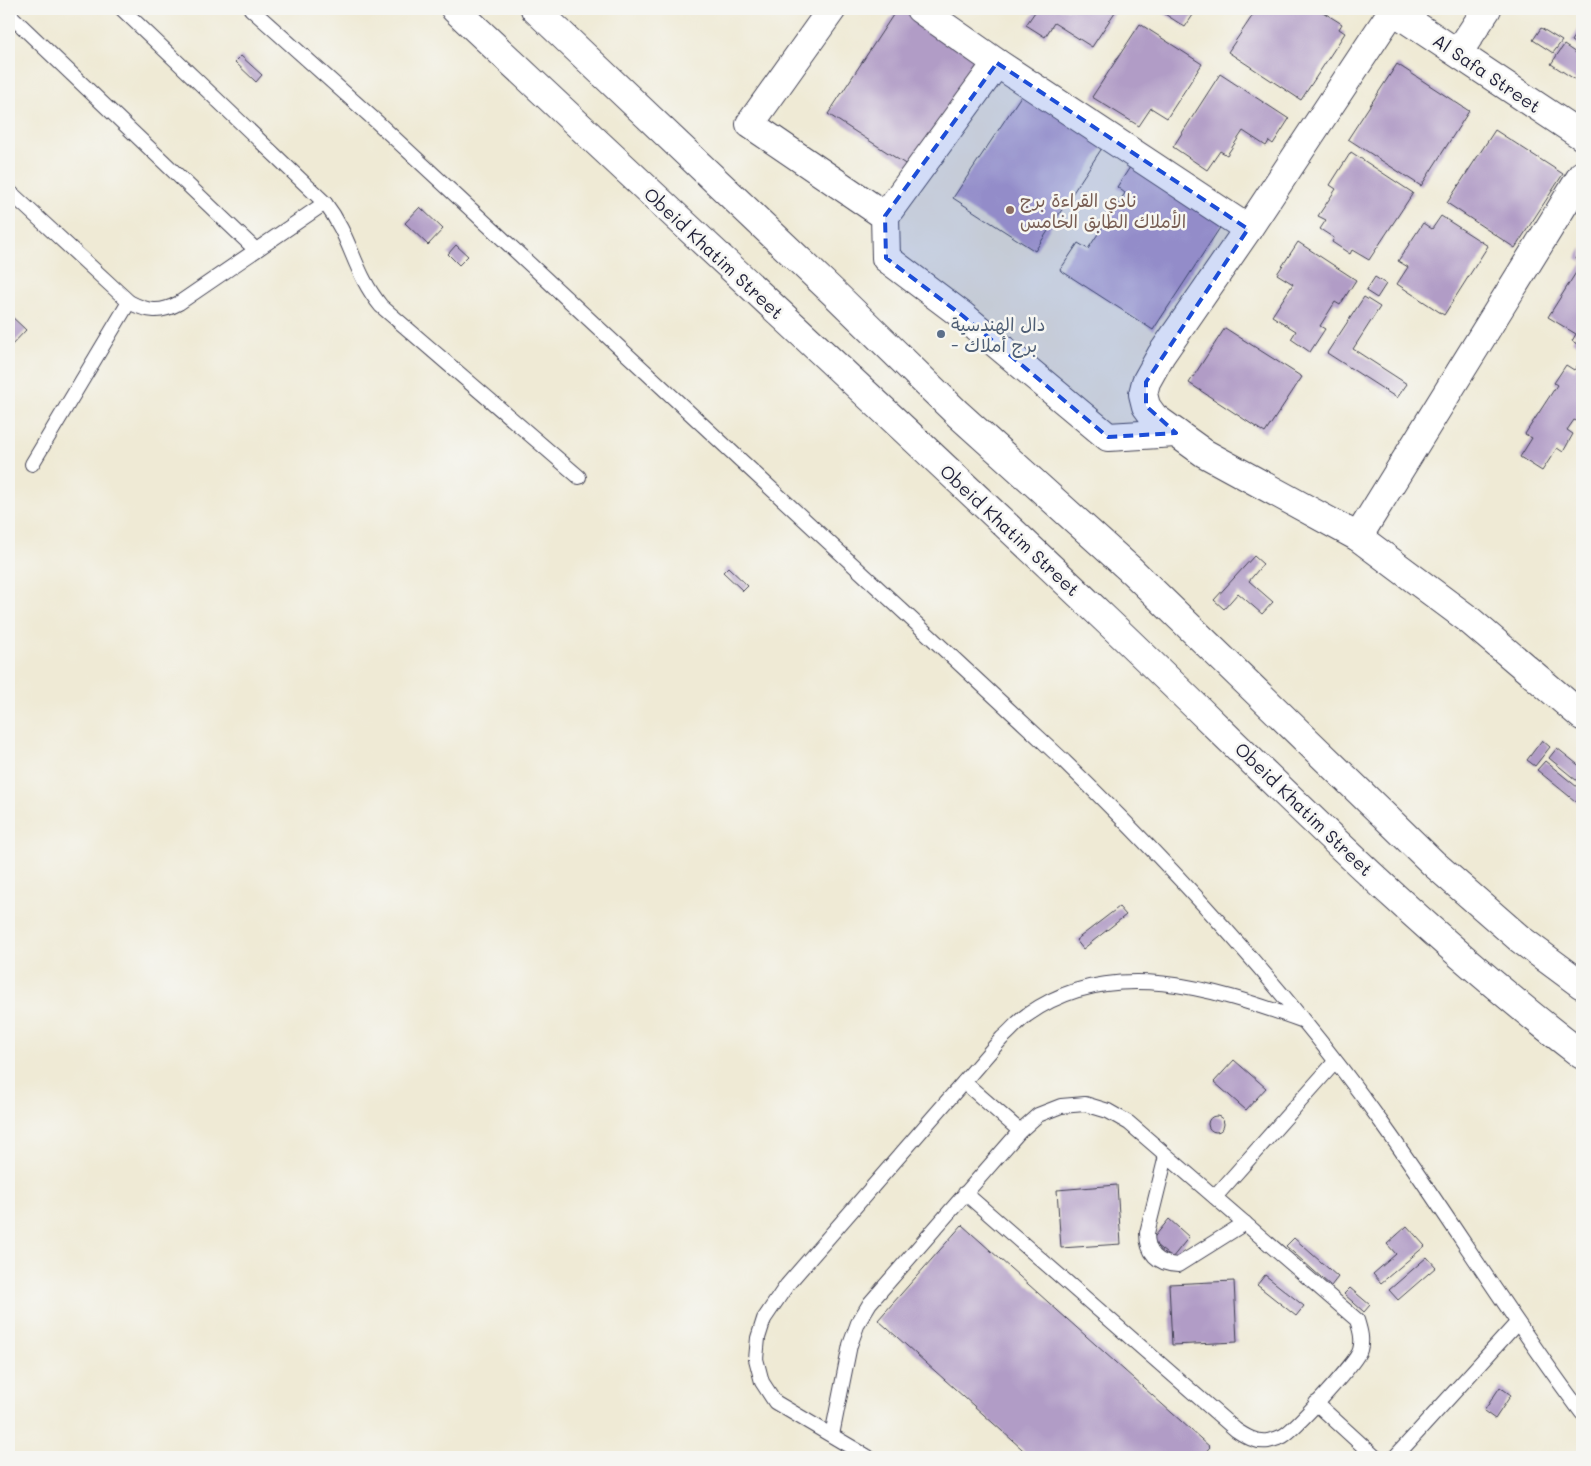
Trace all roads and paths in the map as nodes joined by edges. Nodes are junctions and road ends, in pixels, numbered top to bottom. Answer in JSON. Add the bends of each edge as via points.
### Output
{"nodes":[{"id":1,"x":122,"y":9,"type":"edge"},
{"id":2,"x":251,"y":9,"type":"edge"},
{"id":3,"x":455,"y":9,"type":"edge"},
{"id":4,"x":535,"y":9,"type":"edge"},
{"id":5,"x":832,"y":9,"type":"edge"},
{"id":6,"x":920,"y":9,"type":"edge"},
{"id":7,"x":1487,"y":9,"type":"edge"},
{"id":8,"x":1392,"y":10,"type":"edge"},
{"id":9,"x":9,"y":14,"type":"edge"},
{"id":10,"x":1458,"y":53,"type":"junction"},
{"id":11,"x":997,"y":62,"type":"junction"},
{"id":12,"x":1582,"y":136,"type":"edge"},
{"id":13,"x":1582,"y":175,"type":"edge"},
{"id":14,"x":9,"y":191,"type":"edge"},
{"id":15,"x":325,"y":203,"type":"junction"},
{"id":16,"x":885,"y":216,"type":"junction"},
{"id":17,"x":1248,"y":230,"type":"junction"},
{"id":18,"x":256,"y":250,"type":"junction"},
{"id":19,"x":129,"y":302,"type":"junction"},
{"id":20,"x":1176,"y":433,"type":"junction"},
{"id":21,"x":32,"y":464,"type":"dead end"},
{"id":22,"x":579,"y":477,"type":"dead end"},
{"id":23,"x":1358,"y":537,"type":"junction"},
{"id":24,"x":1582,"y":716,"type":"edge"},
{"id":25,"x":1582,"y":985,"type":"edge"},
{"id":26,"x":1303,"y":1021,"type":"junction"},
{"id":27,"x":1578,"y":1054,"type":"edge"},
{"id":28,"x":1335,"y":1062,"type":"junction"},
{"id":29,"x":964,"y":1082,"type":"junction"},
{"id":30,"x":1020,"y":1131,"type":"junction"},
{"id":31,"x":1166,"y":1156,"type":"junction"},
{"id":32,"x":965,"y":1193,"type":"junction"},
{"id":33,"x":1215,"y":1197,"type":"junction"},
{"id":34,"x":1245,"y":1223,"type":"junction"},
{"id":35,"x":1517,"y":1324,"type":"junction"},
{"id":36,"x":1316,"y":1403,"type":"junction"},
{"id":37,"x":1582,"y":1413,"type":"edge"},
{"id":38,"x":832,"y":1435,"type":"junction"},
{"id":39,"x":868,"y":1457,"type":"edge"},
{"id":40,"x":1376,"y":1457,"type":"edge"},
{"id":41,"x":1395,"y":1457,"type":"edge"}],
"edges":[{"from":1,"to":15,"type":"lane"},
{"from":2,"to":26,"type":"lane","via":[[414,155],[1064,761],[1170,867]]},
{"from":3,"to":27,"type":"street","name":"Obeid Khatim Street","via":[[1400,901],[1500,992]]},
{"from":4,"to":25,"type":"street","via":[[958,414],[1132,571],[1433,863],[1520,939]]},
{"from":5,"to":16,"type":"street","via":[[750,124]]},
{"from":6,"to":11,"type":"street"},
{"from":7,"to":10,"type":"street"},
{"from":8,"to":10,"type":"street","name":"Al Safa Street"},
{"from":8,"to":17,"type":"street"},
{"from":9,"to":18,"type":"lane"},
{"from":10,"to":12,"type":"street","name":"Al Safa Street"},
{"from":11,"to":16,"type":"street"},
{"from":11,"to":17,"type":"street"},
{"from":13,"to":23,"type":"street"},
{"from":14,"to":19,"type":"lane"},
{"from":15,"to":18,"type":"lane"},
{"from":15,"to":22,"type":"lane","via":[[344,230],[360,276],[381,306]]},
{"from":16,"to":20,"type":"street","via":[[886,258],[1108,436]]},
{"from":17,"to":20,"type":"street","via":[[1161,355],[1146,382],[1143,394],[1146,406],[1154,417]]},
{"from":18,"to":19,"type":"lane","via":[[168,309],[141,309]]},
{"from":19,"to":21,"type":"lane"},
{"from":20,"to":23,"type":"street","via":[[1204,453]]},
{"from":23,"to":24,"type":"street","via":[[1468,619]]},
{"from":26,"to":28,"type":"lane"},
{"from":26,"to":29,"type":"lane","via":[[1240,998],[1200,988],[1128,982],[1087,987],[1056,998],[1027,1015]]},
{"from":28,"to":33,"type":"lane"},
{"from":28,"to":35,"type":"lane","via":[[1409,1162]]},
{"from":29,"to":30,"type":"lane"},
{"from":29,"to":38,"type":"lane","via":[[787,1285],[764,1319],[756,1359],[762,1382],[775,1402],[794,1416]]},
{"from":30,"to":31,"type":"lane","via":[[1038,1115],[1060,1106],[1085,1104],[1108,1111],[1129,1123]]},
{"from":30,"to":32,"type":"lane"},
{"from":31,"to":33,"type":"lane"},
{"from":31,"to":34,"type":"lane","via":[[1147,1233],[1147,1244],[1158,1260],[1168,1264],[1183,1263]]},
{"from":32,"to":36,"type":"lane","via":[[1250,1439],[1266,1442],[1282,1437]]},
{"from":32,"to":38,"type":"lane","via":[[885,1284],[858,1323],[850,1345]]},
{"from":33,"to":34,"type":"lane"},
{"from":34,"to":36,"type":"lane","via":[[1357,1320],[1362,1335],[1360,1352]]},
{"from":35,"to":37,"type":"lane"},
{"from":35,"to":41,"type":"lane"},
{"from":36,"to":40,"type":"lane"},
{"from":38,"to":39,"type":"lane"}]}
